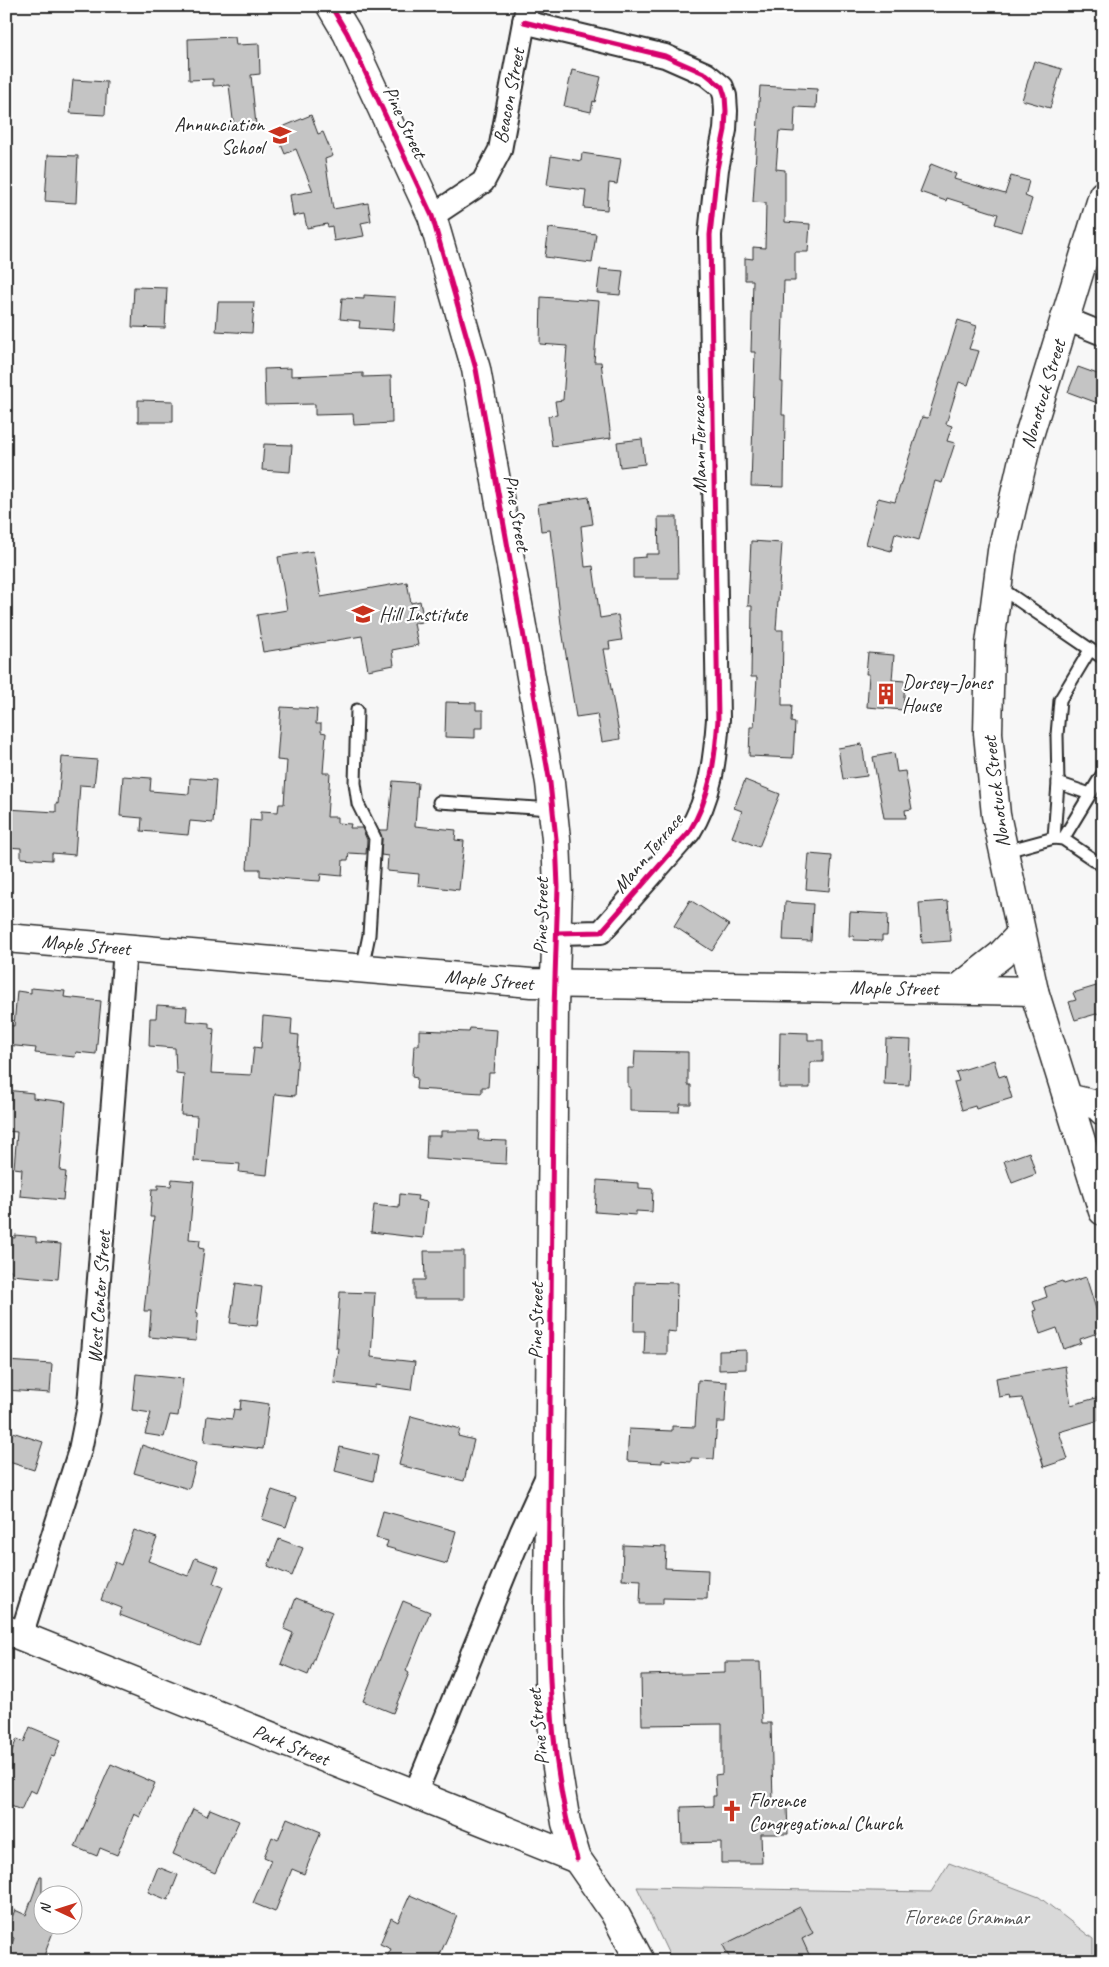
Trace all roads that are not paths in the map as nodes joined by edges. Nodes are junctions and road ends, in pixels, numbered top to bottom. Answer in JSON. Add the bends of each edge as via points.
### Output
{"nodes":[{"id":1,"x":331,"y":6,"type":"edge"},
{"id":2,"x":525,"y":14,"type":"edge"},
{"id":3,"x":1103,"y":195,"type":"edge"},
{"id":4,"x":432,"y":216,"type":"junction"},
{"id":5,"x":1066,"y":319,"type":"junction"},
{"id":6,"x":1103,"y":334,"type":"edge"},
{"id":7,"x":997,"y":586,"type":"junction"},
{"id":8,"x":1090,"y":650,"type":"junction"},
{"id":9,"x":1103,"y":658,"type":"edge"},
{"id":10,"x":357,"y":710,"type":"dead end"},
{"id":11,"x":1103,"y":773,"type":"edge"},
{"id":12,"x":1058,"y":783,"type":"junction"},
{"id":13,"x":1090,"y":794,"type":"junction"},
{"id":14,"x":439,"y":802,"type":"dead end"},
{"id":15,"x":553,"y":809,"type":"junction"},
{"id":16,"x":1059,"y":838,"type":"junction"},
{"id":17,"x":1003,"y":852,"type":"junction"},
{"id":18,"x":1103,"y":866,"type":"edge"},
{"id":19,"x":557,"y":933,"type":"junction"},
{"id":20,"x":1021,"y":934,"type":"junction"},
{"id":21,"x":6,"y":938,"type":"edge"},
{"id":22,"x":125,"y":949,"type":"junction"},
{"id":23,"x":362,"y":969,"type":"junction"},
{"id":24,"x":555,"y":984,"type":"junction"},
{"id":25,"x":958,"y":989,"type":"junction"},
{"id":26,"x":1034,"y":991,"type":"junction"},
{"id":27,"x":1067,"y":1098,"type":"junction"},
{"id":28,"x":1103,"y":1111,"type":"edge"},
{"id":29,"x":1103,"y":1211,"type":"edge"},
{"id":30,"x":550,"y":1470,"type":"junction"},
{"id":31,"x":14,"y":1633,"type":"edge"},
{"id":32,"x":415,"y":1794,"type":"junction"},
{"id":33,"x":577,"y":1859,"type":"junction"},
{"id":34,"x":640,"y":1961,"type":"edge"}],
"edges":[{"from":1,"to":4,"type":"main road","name":"Pine Street","via":[[347,33]]},
{"from":2,"to":4,"type":"street","name":"Beacon Street","via":[[500,150],[483,182]]},
{"from":2,"to":19,"type":"street","name":"Mann Terrace","via":[[665,56],[715,80],[722,87],[726,111],[710,235],[718,719],[711,778],[698,818],[689,832],[601,932]]},
{"from":3,"to":5,"type":"main road","name":"Nonotuck Street"},
{"from":4,"to":15,"type":"main road","name":"Pine Street","via":[[476,369]]},
{"from":5,"to":6,"type":"street"},
{"from":5,"to":7,"type":"main road","name":"Nonotuck Street","via":[[1027,442]]},
{"from":7,"to":8,"type":"lane"},
{"from":7,"to":17,"type":"main road","name":"Nonotuck Street","via":[[990,644],[988,733]]},
{"from":8,"to":9,"type":"lane"},
{"from":8,"to":12,"type":"lane","via":[[1060,700]]},
{"from":10,"to":23,"type":"lane","via":[[354,783],[358,804],[375,838],[369,935]]},
{"from":11,"to":13,"type":"lane"},
{"from":12,"to":13,"type":"lane"},
{"from":12,"to":16,"type":"lane"},
{"from":13,"to":16,"type":"lane"},
{"from":14,"to":15,"type":"lane"},
{"from":15,"to":19,"type":"main road","name":"Pine Street"},
{"from":16,"to":17,"type":"lane"},
{"from":16,"to":18,"type":"lane"},
{"from":17,"to":20,"type":"main road","name":"Nonotuck Street"},
{"from":19,"to":24,"type":"main road","name":"Pine Street"},
{"from":20,"to":25,"type":"main road","via":[[1001,955]]},
{"from":20,"to":26,"type":"main road","name":"Nonotuck Street"},
{"from":21,"to":22,"type":"main road","name":"Maple Street"},
{"from":22,"to":23,"type":"main road","name":"Maple Street"},
{"from":22,"to":31,"type":"street","name":"West Center Street","via":[[89,1405],[80,1450]]},
{"from":23,"to":24,"type":"main road","name":"Maple Street"},
{"from":24,"to":25,"type":"main road","name":"Maple Street"},
{"from":24,"to":30,"type":"main road","name":"Pine Street"},
{"from":25,"to":26,"type":"main road","name":"Maple Street"},
{"from":26,"to":27,"type":"main road","name":"Nonotuck Street"},
{"from":27,"to":28,"type":"main road","via":[[1096,1105]]},
{"from":27,"to":29,"type":"main road","name":"Nonotuck Street"},
{"from":30,"to":32,"type":"street","name":"Pine Street"},
{"from":30,"to":33,"type":"main road","name":"Pine Street","via":[[549,1682],[562,1803]]},
{"from":31,"to":32,"type":"main road","name":"Park Street"},
{"from":32,"to":33,"type":"main road","name":"Park Street"},
{"from":33,"to":34,"type":"main road","name":"Pine Street","via":[[614,1912]]}]}
